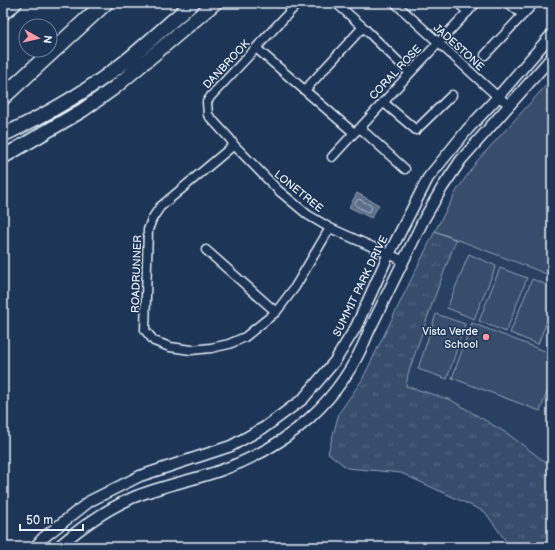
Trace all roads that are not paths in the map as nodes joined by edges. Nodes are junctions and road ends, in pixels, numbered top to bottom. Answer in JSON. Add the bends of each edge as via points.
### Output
{"nodes":[{"id":1,"x":14,"y":3,"type":"edge"},
{"id":2,"x":105,"y":3,"type":"edge"},
{"id":3,"x":193,"y":3,"type":"edge"},
{"id":4,"x":215,"y":3,"type":"edge"},
{"id":5,"x":298,"y":3,"type":"edge"},
{"id":6,"x":336,"y":3,"type":"edge"},
{"id":7,"x":395,"y":3,"type":"edge"},
{"id":8,"x":458,"y":3,"type":"edge"},
{"id":9,"x":476,"y":3,"type":"edge"},
{"id":10,"x":508,"y":3,"type":"edge"},
{"id":11,"x":534,"y":3,"type":"edge"},
{"id":12,"x":3,"y":12,"type":"edge"},
{"id":13,"x":468,"y":12,"type":"junction"},
{"id":14,"x":522,"y":15,"type":"junction"},
{"id":15,"x":363,"y":27,"type":"junction"},
{"id":16,"x":552,"y":34,"type":"edge"},
{"id":17,"x":438,"y":43,"type":"junction"},
{"id":18,"x":256,"y":48,"type":"junction"},
{"id":19,"x":485,"y":55,"type":"dead end"},
{"id":20,"x":552,"y":57,"type":"edge"},
{"id":21,"x":410,"y":73,"type":"junction"},
{"id":22,"x":305,"y":90,"type":"junction"},
{"id":23,"x":452,"y":95,"type":"dead end"},
{"id":24,"x":3,"y":97,"type":"edge"},
{"id":25,"x":498,"y":97,"type":"junction"},
{"id":26,"x":383,"y":102,"type":"junction"},
{"id":27,"x":510,"y":105,"type":"junction"},
{"id":28,"x":357,"y":131,"type":"junction"},
{"id":29,"x":3,"y":135,"type":"edge"},
{"id":30,"x":234,"y":145,"type":"junction"},
{"id":31,"x":3,"y":157,"type":"edge"},
{"id":32,"x":332,"y":157,"type":"dead end"},
{"id":33,"x":405,"y":169,"type":"dead end"},
{"id":34,"x":330,"y":228,"type":"junction"},
{"id":35,"x":206,"y":250,"type":"dead end"},
{"id":36,"x":389,"y":254,"type":"junction"},
{"id":37,"x":404,"y":260,"type":"junction"},
{"id":38,"x":276,"y":312,"type":"junction"},
{"id":39,"x":35,"y":547,"type":"edge"},
{"id":40,"x":58,"y":547,"type":"edge"}],
"edges":[{"from":1,"to":12,"type":"highway"},
{"from":2,"to":24,"type":"highway"},
{"from":3,"to":29,"type":"main road","via":[[125,62],[78,95]]},
{"from":4,"to":31,"type":"main road","via":[[114,88]]},
{"from":5,"to":18,"type":"street","name":"DANBROOK"},
{"from":6,"to":15,"type":"street"},
{"from":7,"to":17,"type":"street","name":"JADESTONE"},
{"from":8,"to":13,"type":"street"},
{"from":9,"to":13,"type":"street","name":"CORAL ROSE"},
{"from":10,"to":14,"type":"street"},
{"from":11,"to":14,"type":"street"},
{"from":13,"to":17,"type":"street","name":"CORAL ROSE"},
{"from":14,"to":19,"type":"street"},
{"from":15,"to":21,"type":"street"},
{"from":15,"to":22,"type":"street"},
{"from":16,"to":25,"type":"street","name":"SUMMIT PARK DRIVE"},
{"from":17,"to":21,"type":"street","name":"CORAL ROSE"},
{"from":17,"to":25,"type":"street","name":"JADESTONE"},
{"from":18,"to":22,"type":"street"},
{"from":18,"to":30,"type":"street","name":"DANBROOK","via":[[207,102],[208,115]]},
{"from":20,"to":27,"type":"street"},
{"from":21,"to":26,"type":"street","name":"CORAL ROSE"},
{"from":22,"to":28,"type":"street"},
{"from":23,"to":26,"type":"street","via":[[416,130]]},
{"from":25,"to":27,"type":"street","name":"JADESTONE"},
{"from":25,"to":36,"type":"street","name":"SUMMIT PARK DRIVE","via":[[428,178]]},
{"from":26,"to":28,"type":"street","name":"CORAL ROSE"},
{"from":27,"to":37,"type":"street","via":[[453,171],[424,219]]},
{"from":28,"to":32,"type":"street","name":"CORAL ROSE"},
{"from":28,"to":33,"type":"street"},
{"from":30,"to":34,"type":"street","name":"LONETREE","via":[[278,190],[308,215]]},
{"from":30,"to":38,"type":"street","name":"ROADRUNNER","via":[[160,207],[152,219],[148,230],[145,330],[154,341],[170,347],[191,350],[211,348],[230,344],[245,337]]},
{"from":34,"to":36,"type":"street","name":"LONETREE"},
{"from":34,"to":38,"type":"street","via":[[295,288]]},
{"from":35,"to":38,"type":"street"},
{"from":36,"to":37,"type":"street","name":"LONETREE"},
{"from":36,"to":39,"type":"street","name":"SUMMIT PARK DRIVE","via":[[352,334],[335,361],[303,399],[265,427],[231,446],[140,476],[90,501]]},
{"from":37,"to":40,"type":"street","via":[[362,349],[342,382],[300,427],[278,444],[240,463],[130,499]]}]}
